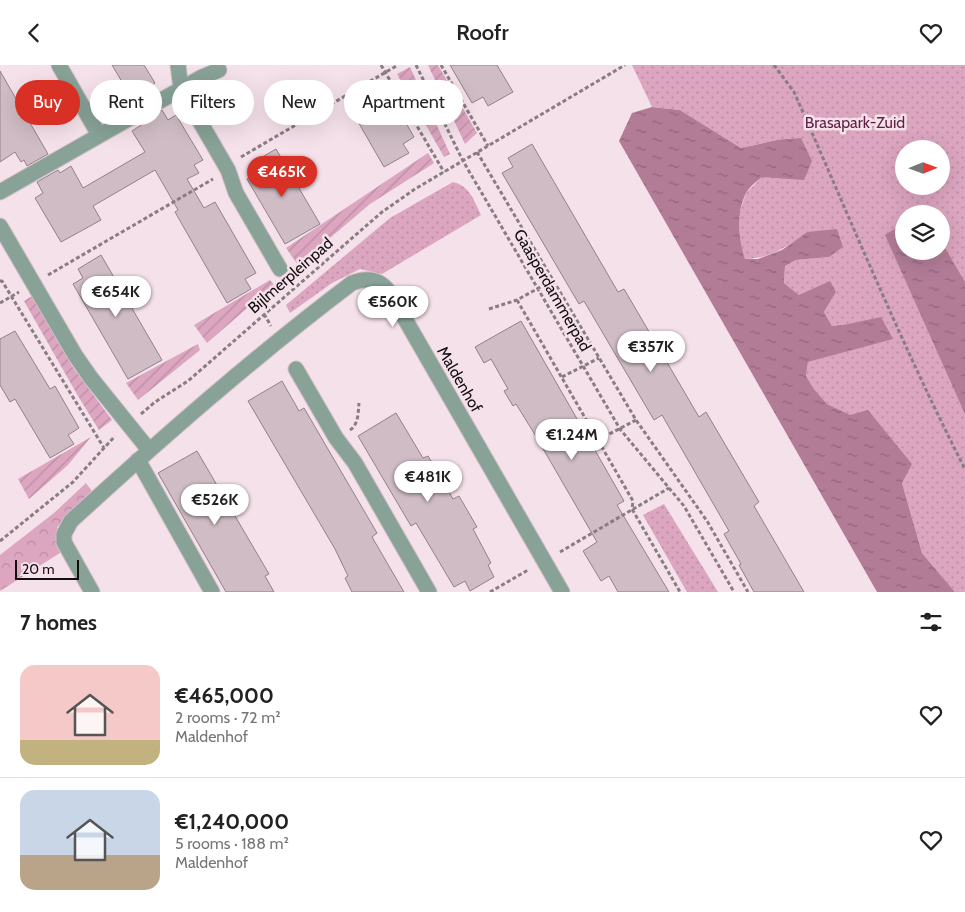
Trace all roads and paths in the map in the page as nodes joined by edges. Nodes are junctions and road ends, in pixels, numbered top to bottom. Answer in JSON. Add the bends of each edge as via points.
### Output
{"nodes":[{"id":1,"x":59,"y":65,"type":"edge"},
{"id":2,"x":178,"y":65,"type":"edge"},
{"id":3,"x":381,"y":65,"type":"edge"},
{"id":4,"x":398,"y":65,"type":"edge"},
{"id":5,"x":416,"y":65,"type":"edge"},
{"id":6,"x":441,"y":65,"type":"edge"},
{"id":7,"x":625,"y":65,"type":"edge"},
{"id":8,"x":774,"y":65,"type":"edge"},
{"id":9,"x":219,"y":70,"type":"dead end"},
{"id":10,"x":386,"y":72,"type":"junction"},
{"id":11,"x":180,"y":80,"type":"edge"},
{"id":12,"x":197,"y":80,"type":"edge"},
{"id":13,"x":172,"y":94,"type":"edge"},
{"id":14,"x":202,"y":125,"type":"edge"},
{"id":15,"x":98,"y":135,"type":"junction"},
{"id":16,"x":488,"y":146,"type":"junction"},
{"id":17,"x":477,"y":152,"type":"junction"},
{"id":18,"x":463,"y":161,"type":"junction"},
{"id":19,"x":228,"y":170,"type":"junction"},
{"id":20,"x":444,"y":172,"type":"junction"},
{"id":21,"x":0,"y":192,"type":"edge"},
{"id":22,"x":0,"y":226,"type":"edge"},
{"id":23,"x":280,"y":269,"type":"dead end"},
{"id":24,"x":553,"y":280,"type":"junction"},
{"id":25,"x":0,"y":281,"type":"edge"},
{"id":26,"x":34,"y":283,"type":"junction"},
{"id":27,"x":538,"y":288,"type":"junction"},
{"id":28,"x":11,"y":297,"type":"junction"},
{"id":29,"x":517,"y":300,"type":"junction"},
{"id":30,"x":0,"y":303,"type":"edge"},
{"id":31,"x":489,"y":309,"type":"dead end"},
{"id":32,"x":599,"y":358,"type":"junction"},
{"id":33,"x":583,"y":366,"type":"junction"},
{"id":34,"x":296,"y":369,"type":"dead end"},
{"id":35,"x":562,"y":377,"type":"junction"},
{"id":36,"x":359,"y":403,"type":"dead end"},
{"id":37,"x":636,"y":420,"type":"junction"},
{"id":38,"x":128,"y":425,"type":"junction"},
{"id":39,"x":620,"y":429,"type":"junction"},
{"id":40,"x":336,"y":438,"type":"junction"},
{"id":41,"x":598,"y":440,"type":"junction"},
{"id":42,"x":104,"y":448,"type":"junction"},
{"id":43,"x":143,"y":455,"type":"junction"},
{"id":44,"x":965,"y":469,"type":"edge"},
{"id":45,"x":669,"y":488,"type":"junction"},
{"id":46,"x":632,"y":509,"type":"junction"},
{"id":47,"x":0,"y":541,"type":"edge"},
{"id":48,"x":544,"y":561,"type":"junction"},
{"id":49,"x":92,"y":592,"type":"edge"},
{"id":50,"x":212,"y":592,"type":"edge"},
{"id":51,"x":430,"y":592,"type":"edge"},
{"id":52,"x":490,"y":592,"type":"edge"},
{"id":53,"x":562,"y":592,"type":"edge"},
{"id":54,"x":680,"y":592,"type":"edge"},
{"id":55,"x":734,"y":592,"type":"edge"},
{"id":56,"x":748,"y":592,"type":"edge"}],
"edges":[{"from":1,"to":15,"type":"street"},
{"from":2,"to":11,"type":"street"},
{"from":3,"to":10,"type":"path"},
{"from":4,"to":10,"type":"path"},
{"from":5,"to":18,"type":"path","name":"Gaasperdammerpad"},
{"from":6,"to":16,"type":"path"},
{"from":7,"to":16,"type":"path","name":"Bijlmerpleinpad"},
{"from":8,"to":44,"type":"path","via":[[794,92],[881,293]]},
{"from":9,"to":12,"type":"street"},
{"from":10,"to":19,"type":"path","via":[[234,161]]},
{"from":10,"to":20,"type":"path"},
{"from":13,"to":15,"type":"street"},
{"from":14,"to":19,"type":"street"},
{"from":15,"to":21,"type":"street"},
{"from":16,"to":17,"type":"path","name":"Bijlmerpleinpad"},
{"from":17,"to":18,"type":"path","name":"Bijlmerpleinpad"},
{"from":17,"to":24,"type":"path"},
{"from":18,"to":20,"type":"path","name":"Bijlmerpleinpad"},
{"from":18,"to":27,"type":"path","name":"Gaasperdammerpad"},
{"from":19,"to":23,"type":"street","via":[[236,193]]},
{"from":19,"to":26,"type":"path"},
{"from":20,"to":38,"type":"path","name":"Bijlmerpleinpad","via":[[382,212],[188,381],[155,402]]},
{"from":22,"to":26,"type":"street"},
{"from":24,"to":27,"type":"path"},
{"from":24,"to":32,"type":"path"},
{"from":25,"to":28,"type":"path"},
{"from":26,"to":28,"type":"path"},
{"from":26,"to":38,"type":"street","via":[[75,355]]},
{"from":27,"to":29,"type":"path"},
{"from":27,"to":33,"type":"path","name":"Gaasperdammerpad"},
{"from":28,"to":30,"type":"path"},
{"from":28,"to":42,"type":"path"},
{"from":29,"to":31,"type":"path"},
{"from":29,"to":35,"type":"path"},
{"from":32,"to":33,"type":"path"},
{"from":32,"to":37,"type":"path"},
{"from":33,"to":35,"type":"path"},
{"from":33,"to":39,"type":"path","name":"Gaasperdammerpad"},
{"from":34,"to":40,"type":"street"},
{"from":35,"to":41,"type":"path"},
{"from":36,"to":40,"type":"path","via":[[354,428]]},
{"from":37,"to":39,"type":"path"},
{"from":37,"to":56,"type":"path","via":[[707,521]]},
{"from":38,"to":42,"type":"path","name":"Bijlmerpleinpad"},
{"from":38,"to":43,"type":"street"},
{"from":39,"to":41,"type":"path"},
{"from":39,"to":45,"type":"path","name":"Gaasperdammerpad"},
{"from":40,"to":51,"type":"street","via":[[355,463]]},
{"from":41,"to":46,"type":"path","via":[[633,501]]},
{"from":42,"to":47,"type":"path","name":"Bijlmerpleinpad","via":[[73,482]]},
{"from":43,"to":48,"type":"street","name":"Maldenhof","via":[[299,323],[352,283],[375,281],[384,285],[394,300]]},
{"from":43,"to":49,"type":"street","name":"Maldenhof","via":[[71,521],[64,534],[67,550]]},
{"from":43,"to":50,"type":"street"},
{"from":45,"to":46,"type":"path"},
{"from":45,"to":55,"type":"path","name":"Gaasperdammerpad","via":[[684,506]]},
{"from":46,"to":48,"type":"path"},
{"from":46,"to":54,"type":"path"},
{"from":48,"to":52,"type":"path"},
{"from":48,"to":53,"type":"street","name":"Maldenhof"}]}
